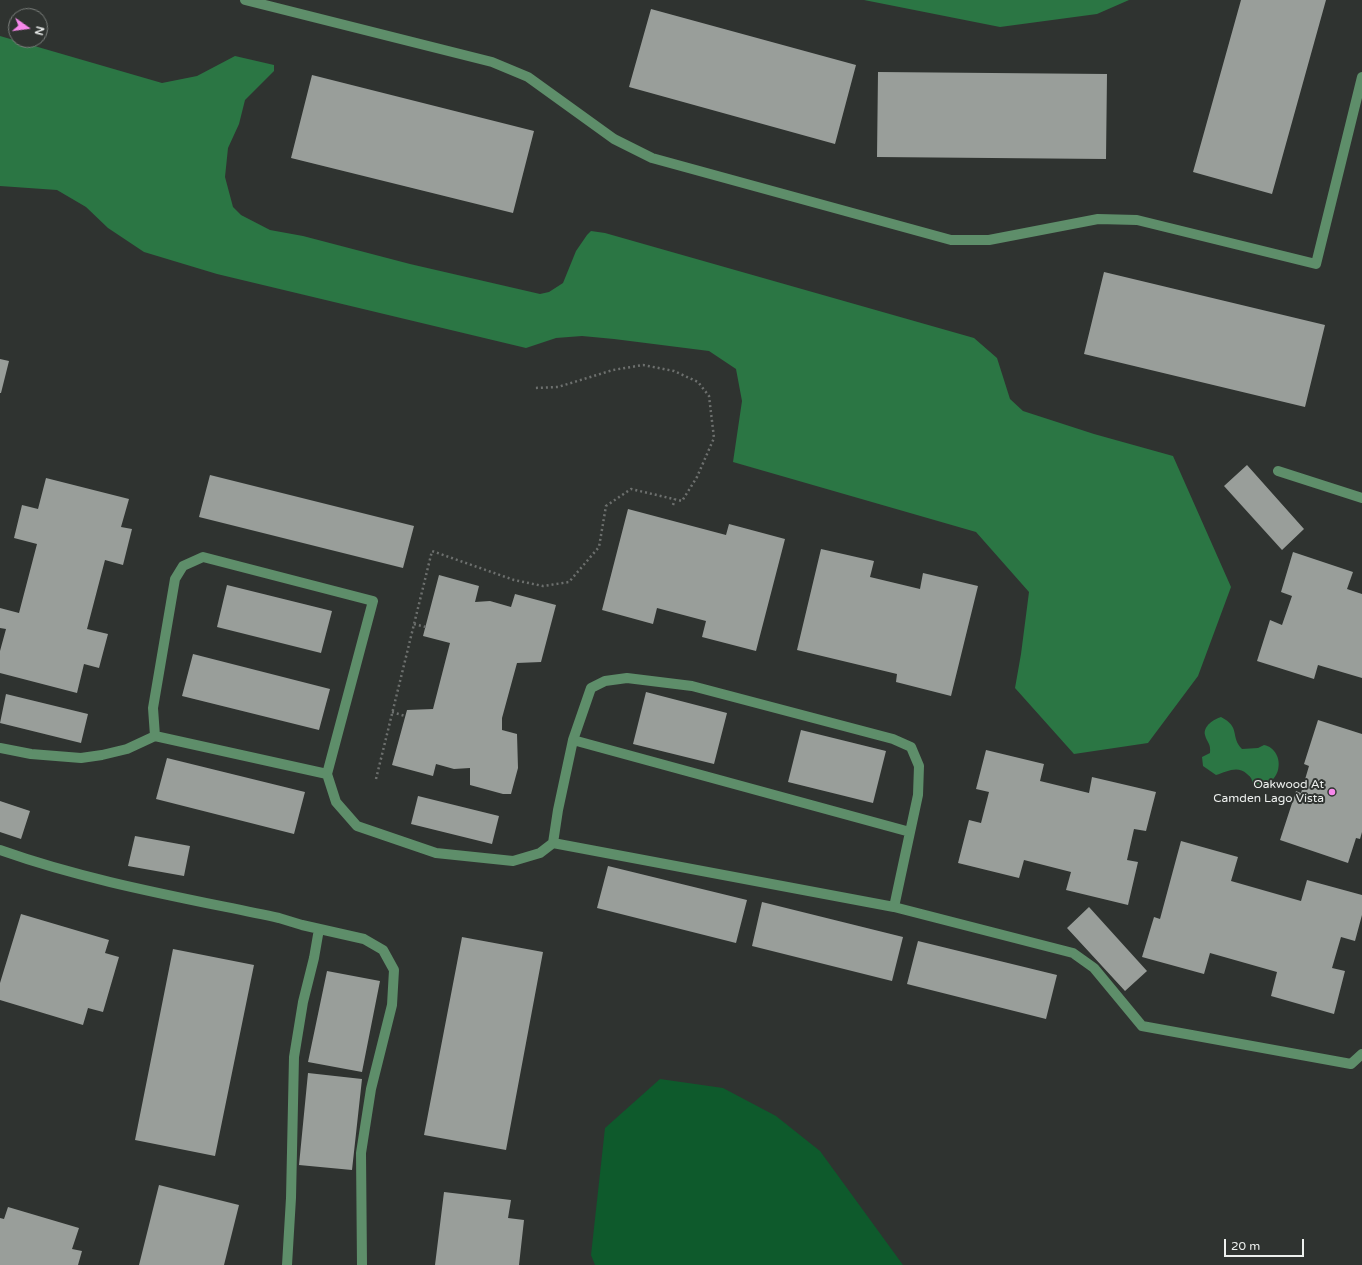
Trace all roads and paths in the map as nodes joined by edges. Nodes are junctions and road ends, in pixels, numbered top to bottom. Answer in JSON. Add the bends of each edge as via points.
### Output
{"nodes":[{"id":1,"x":245,"y":0,"type":"edge"},
{"id":2,"x":1362,"y":77,"type":"edge"},
{"id":3,"x":534,"y":388,"type":"dead end"},
{"id":4,"x":1278,"y":471,"type":"dead end"},
{"id":5,"x":1362,"y":498,"type":"edge"},
{"id":6,"x":675,"y":499,"type":"junction"},
{"id":7,"x":673,"y":505,"type":"dead end"},
{"id":8,"x":414,"y":624,"type":"junction"},
{"id":9,"x":426,"y":626,"type":"dead end"},
{"id":10,"x":392,"y":712,"type":"junction"},
{"id":11,"x":405,"y":716,"type":"dead end"},
{"id":12,"x":155,"y":736,"type":"junction"},
{"id":13,"x":572,"y":740,"type":"junction"},
{"id":14,"x":0,"y":748,"type":"edge"},
{"id":15,"x":327,"y":774,"type":"junction"},
{"id":16,"x":376,"y":779,"type":"dead end"},
{"id":17,"x":910,"y":832,"type":"junction"},
{"id":18,"x":553,"y":843,"type":"junction"},
{"id":19,"x":0,"y":850,"type":"edge"},
{"id":20,"x":894,"y":907,"type":"junction"},
{"id":21,"x":319,"y":929,"type":"junction"},
{"id":22,"x":1362,"y":1054,"type":"edge"},
{"id":23,"x":287,"y":1265,"type":"edge"},
{"id":24,"x":362,"y":1265,"type":"edge"}],
"edges":[{"from":1,"to":2,"type":"lane","via":[[492,62],[528,77],[614,138],[652,158],[951,240],[989,240],[1098,219],[1137,220],[1316,264]]},
{"from":3,"to":6,"type":"path","via":[[558,387],[613,370],[643,365],[674,371],[698,382],[709,396],[714,438],[690,489],[682,501]]},
{"from":4,"to":5,"type":"lane"},
{"from":6,"to":7,"type":"path"},
{"from":6,"to":8,"type":"path","via":[[631,489],[606,506],[599,547],[569,582],[543,586],[514,580],[432,551]]},
{"from":8,"to":9,"type":"path"},
{"from":8,"to":10,"type":"path"},
{"from":10,"to":11,"type":"path"},
{"from":10,"to":16,"type":"path"},
{"from":12,"to":14,"type":"lane","via":[[127,749],[81,758],[31,754]]},
{"from":12,"to":15,"type":"lane"},
{"from":12,"to":15,"type":"lane","via":[[153,708],[175,579],[183,566],[203,556],[373,601]]},
{"from":13,"to":17,"type":"lane"},
{"from":13,"to":17,"type":"lane","via":[[591,688],[605,680],[627,678],[692,686],[893,739],[910,747],[918,766],[918,795]]},
{"from":13,"to":18,"type":"lane"},
{"from":15,"to":18,"type":"lane","via":[[336,802],[357,826],[436,853],[513,861],[540,853]]},
{"from":17,"to":20,"type":"lane"},
{"from":18,"to":20,"type":"lane"},
{"from":19,"to":21,"type":"lane","via":[[40,864],[103,880]]},
{"from":20,"to":22,"type":"lane","via":[[1073,953],[1094,968],[1142,1026],[1351,1064]]},
{"from":21,"to":23,"type":"lane","via":[[294,1057]]},
{"from":21,"to":24,"type":"lane","via":[[364,939],[383,950],[394,970],[392,1005],[371,1089],[361,1153]]}]}
